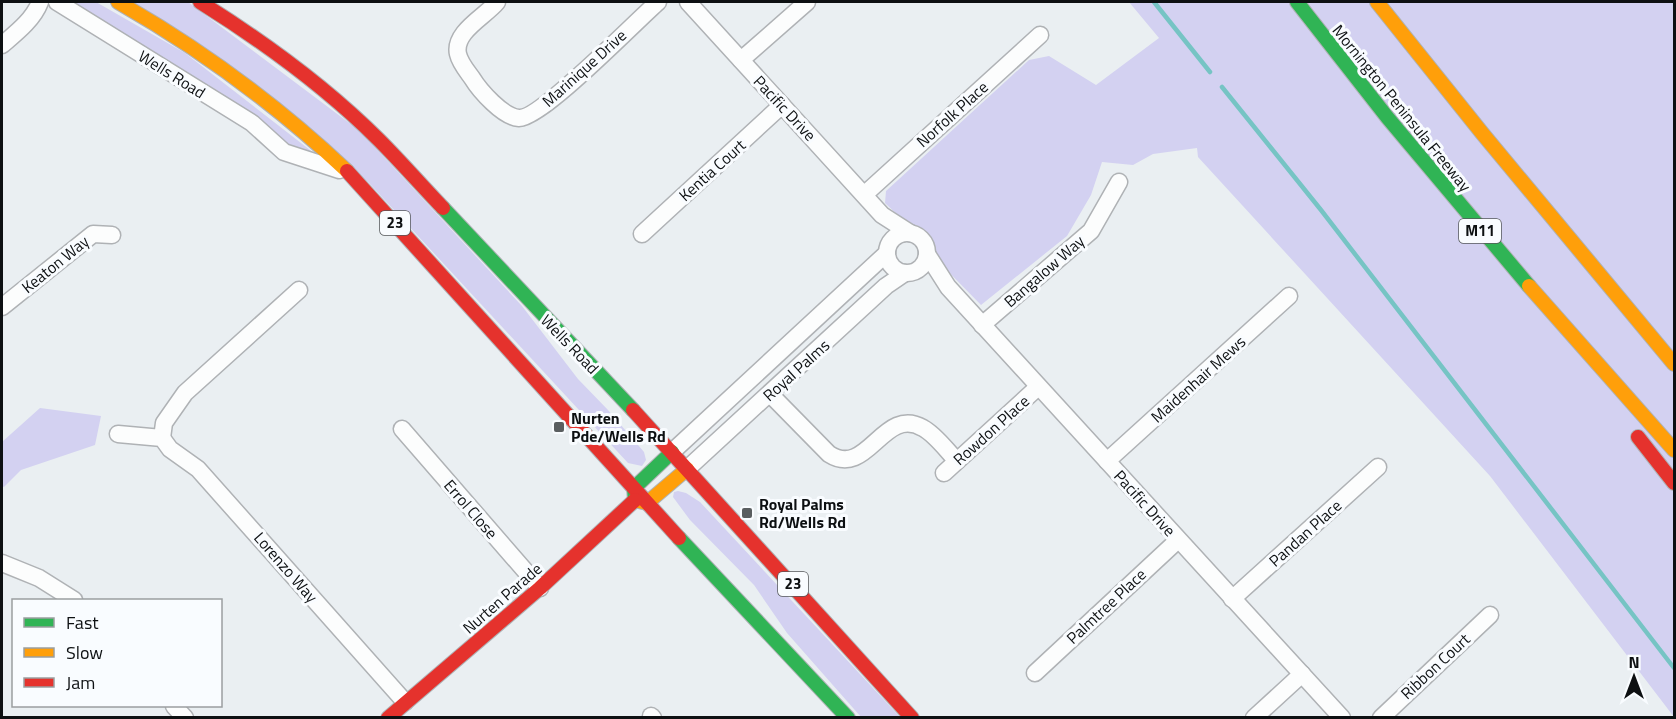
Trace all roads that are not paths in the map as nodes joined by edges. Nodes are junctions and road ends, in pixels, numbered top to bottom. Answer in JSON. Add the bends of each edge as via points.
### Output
{"nodes":[{"id":1,"x":39,"y":2,"type":"edge"},
{"id":2,"x":57,"y":2,"type":"edge"},
{"id":3,"x":118,"y":2,"type":"edge"},
{"id":4,"x":200,"y":2,"type":"edge"},
{"id":5,"x":497,"y":2,"type":"edge"},
{"id":6,"x":658,"y":2,"type":"edge"},
{"id":7,"x":688,"y":2,"type":"edge"},
{"id":8,"x":807,"y":2,"type":"edge"},
{"id":9,"x":1297,"y":2,"type":"edge"},
{"id":10,"x":1377,"y":2,"type":"edge"},
{"id":11,"x":217,"y":6,"type":"edge"},
{"id":12,"x":1040,"y":35,"type":"dead end"},
{"id":13,"x":2,"y":45,"type":"edge"},
{"id":14,"x":741,"y":60,"type":"junction"},
{"id":15,"x":782,"y":105,"type":"junction"},
{"id":16,"x":351,"y":176,"type":"junction"},
{"id":17,"x":1119,"y":182,"type":"dead end"},
{"id":18,"x":865,"y":194,"type":"junction"},
{"id":19,"x":882,"y":215,"type":"junction"},
{"id":20,"x":1478,"y":229,"type":"junction"},
{"id":21,"x":910,"y":233,"type":"junction"},
{"id":22,"x":642,"y":234,"type":"dead end"},
{"id":23,"x":112,"y":235,"type":"dead end"},
{"id":24,"x":888,"y":248,"type":"junction"},
{"id":25,"x":927,"y":254,"type":"junction"},
{"id":26,"x":911,"y":272,"type":"junction"},
{"id":27,"x":948,"y":287,"type":"junction"},
{"id":28,"x":299,"y":290,"type":"dead end"},
{"id":29,"x":1289,"y":296,"type":"dead end"},
{"id":30,"x":1620,"y":300,"type":"junction"},
{"id":31,"x":2,"y":306,"type":"edge"},
{"id":32,"x":811,"y":323,"type":"junction"},
{"id":33,"x":982,"y":325,"type":"junction"},
{"id":34,"x":827,"y":342,"type":"junction"},
{"id":35,"x":1674,"y":349,"type":"edge"},
{"id":36,"x":1674,"y":364,"type":"edge"},
{"id":37,"x":1591,"y":377,"type":"dead end"},
{"id":38,"x":1038,"y":387,"type":"junction"},
{"id":39,"x":770,"y":394,"type":"junction"},
{"id":40,"x":1628,"y":424,"type":"dead end"},
{"id":41,"x":402,"y":429,"type":"dead end"},
{"id":42,"x":118,"y":434,"type":"dead end"},
{"id":43,"x":162,"y":438,"type":"junction"},
{"id":44,"x":1674,"y":450,"type":"edge"},
{"id":45,"x":672,"y":452,"type":"junction"},
{"id":46,"x":957,"y":461,"type":"junction"},
{"id":47,"x":1107,"y":461,"type":"junction"},
{"id":48,"x":1378,"y":467,"type":"dead end"},
{"id":49,"x":687,"y":469,"type":"junction"},
{"id":50,"x":944,"y":473,"type":"dead end"},
{"id":51,"x":1674,"y":483,"type":"edge"},
{"id":52,"x":639,"y":497,"type":"junction"},
{"id":53,"x":1178,"y":540,"type":"junction"},
{"id":54,"x":2,"y":563,"type":"edge"},
{"id":55,"x":540,"y":588,"type":"junction"},
{"id":56,"x":72,"y":599,"type":"edge"},
{"id":57,"x":1232,"y":599,"type":"junction"},
{"id":58,"x":1490,"y":615,"type":"dead end"},
{"id":59,"x":1035,"y":673,"type":"dead end"},
{"id":60,"x":1302,"y":674,"type":"junction"},
{"id":61,"x":405,"y":702,"type":"junction"},
{"id":62,"x":388,"y":717,"type":"edge"},
{"id":63,"x":848,"y":717,"type":"edge"},
{"id":64,"x":912,"y":717,"type":"edge"},
{"id":65,"x":1254,"y":717,"type":"edge"},
{"id":66,"x":1342,"y":717,"type":"edge"},
{"id":67,"x":1381,"y":717,"type":"edge"}],
"edges":[{"from":1,"to":13,"type":"street","via":[[23,26]]},
{"from":2,"to":16,"type":"street","name":"Wells Road","via":[[252,123],[284,152]]},
{"from":3,"to":16,"type":"main road","name":"Wells Road","number":"23","via":[[241,80]]},
{"from":4,"to":11,"type":"main road","name":"Wells Road","number":"23"},
{"from":5,"to":6,"type":"street","name":"Marinique Drive","via":[[463,34],[457,53],[474,81],[497,106],[507,115],[519,118],[530,116],[556,97]]},
{"from":7,"to":14,"type":"street","name":"Pacific Drive"},
{"from":8,"to":14,"type":"street"},
{"from":9,"to":20,"type":"main road","name":"Mornington Peninsula Freeway","number":"M11"},
{"from":10,"to":30,"type":"main road"},
{"from":11,"to":45,"type":"main road","name":"Wells Road","number":"23","via":[[378,139]]},
{"from":12,"to":18,"type":"street","name":"Norfolk Place"},
{"from":14,"to":15,"type":"street","name":"Pacific Drive"},
{"from":15,"to":18,"type":"street","name":"Pacific Drive"},
{"from":15,"to":22,"type":"street","name":"Kentia Court"},
{"from":16,"to":52,"type":"main road","name":"Wells Road","number":"23"},
{"from":17,"to":33,"type":"street","name":"Bangalow Way","via":[[1090,231]]},
{"from":18,"to":19,"type":"street","name":"Pacific Drive"},
{"from":19,"to":21,"type":"street","name":"Pacific Drive"},
{"from":19,"to":24,"type":"street","name":"Pacific Drive"},
{"from":20,"to":37,"type":"main road"},
{"from":20,"to":44,"type":"main road","name":"Mornington Peninsula Freeway","number":"M11"},
{"from":21,"to":24,"type":"street","via":[[898,235]]},
{"from":21,"to":25,"type":"street","via":[[920,238]]},
{"from":23,"to":31,"type":"street","name":"Keaton Way","via":[[93,234]]},
{"from":24,"to":26,"type":"street","via":[[894,268]]},
{"from":24,"to":32,"type":"street","name":"Royal Palms"},
{"from":25,"to":26,"type":"street","via":[[922,267]]},
{"from":25,"to":27,"type":"street","name":"Pacific Drive"},
{"from":26,"to":27,"type":"street","name":"Pacific Drive"},
{"from":26,"to":34,"type":"street","name":"Royal Palms","via":[[886,286]]},
{"from":27,"to":33,"type":"street","name":"Pacific Drive"},
{"from":28,"to":43,"type":"street","via":[[185,393],[164,423]]},
{"from":29,"to":47,"type":"street","name":"Maidenhair Mews"},
{"from":30,"to":35,"type":"main road"},
{"from":30,"to":36,"type":"main road"},
{"from":32,"to":34,"type":"street"},
{"from":32,"to":45,"type":"street","name":"Royal Palms"},
{"from":33,"to":38,"type":"street","name":"Pacific Drive"},
{"from":34,"to":39,"type":"street","name":"Royal Palms"},
{"from":38,"to":46,"type":"street","name":"Rowdon Place"},
{"from":38,"to":47,"type":"street","name":"Pacific Drive"},
{"from":39,"to":46,"type":"street","via":[[836,459],[855,459],[902,424],[925,429]]},
{"from":39,"to":49,"type":"street","name":"Royal Palms"},
{"from":40,"to":51,"type":"main road"},
{"from":41,"to":55,"type":"street","name":"Errol Close"},
{"from":42,"to":43,"type":"street"},
{"from":43,"to":61,"type":"street","name":"Lorenzo Way","via":[[165,445],[207,478]]},
{"from":45,"to":49,"type":"main road","name":"Wells Road","number":"23"},
{"from":45,"to":52,"type":"main road","name":"Nurten Parade"},
{"from":46,"to":50,"type":"street","name":"Rowdon Place"},
{"from":47,"to":53,"type":"street","name":"Pacific Drive"},
{"from":48,"to":57,"type":"street","name":"Pandan Place"},
{"from":49,"to":52,"type":"main road","name":"Nurten Parade"},
{"from":49,"to":64,"type":"main road","name":"Wells Road","number":"23"},
{"from":52,"to":55,"type":"main road","name":"Nurten Parade"},
{"from":52,"to":63,"type":"main road","name":"Wells Road","number":"23"},
{"from":53,"to":57,"type":"street","name":"Pacific Drive"},
{"from":53,"to":59,"type":"street","name":"Palmtree Place"},
{"from":54,"to":56,"type":"street","via":[[39,578]]},
{"from":55,"to":61,"type":"main road","name":"Nurten Parade"},
{"from":57,"to":60,"type":"street","name":"Pacific Drive"},
{"from":58,"to":67,"type":"street","name":"Ribbon Court"},
{"from":60,"to":65,"type":"street"},
{"from":60,"to":66,"type":"street","name":"Pacific Drive"},
{"from":61,"to":62,"type":"main road","name":"Nurten Parade"}]}
